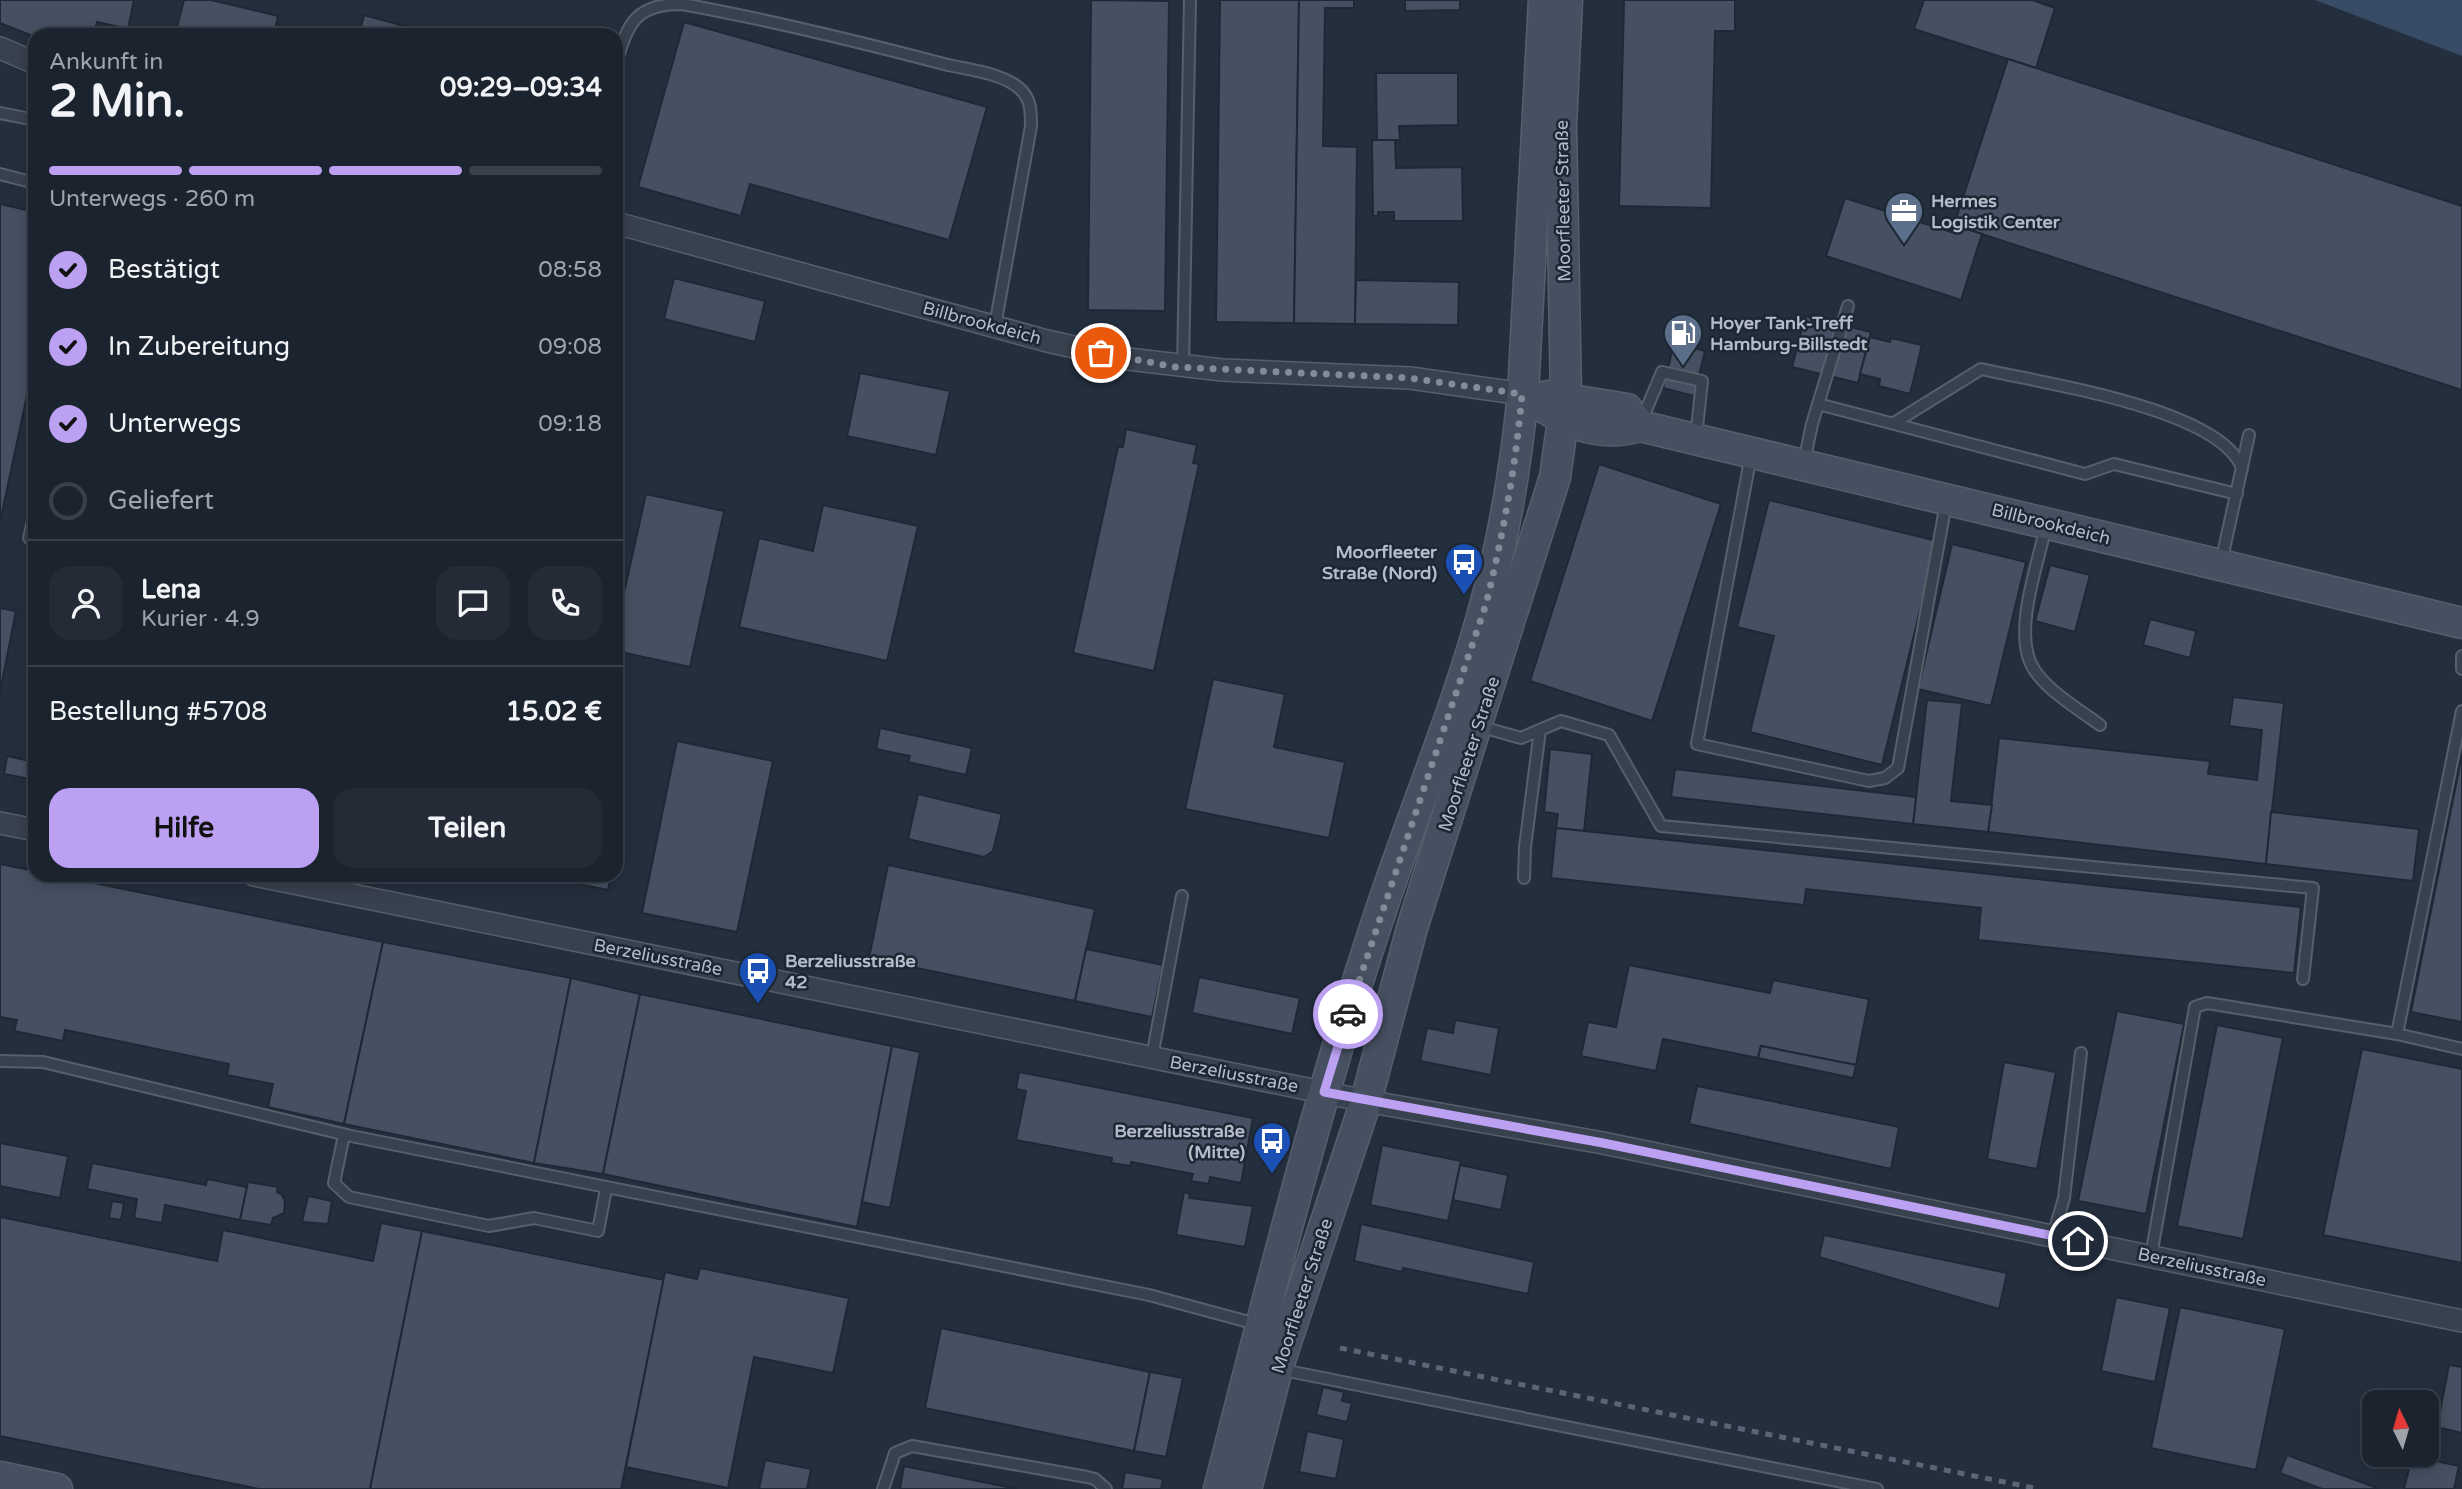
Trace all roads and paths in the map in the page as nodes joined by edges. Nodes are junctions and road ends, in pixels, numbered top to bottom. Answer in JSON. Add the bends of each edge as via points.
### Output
{"nodes":[{"id":1,"x":1191,"y":0,"type":"edge"},
{"id":2,"x":1544,"y":0,"type":"edge"},
{"id":3,"x":1567,"y":0,"type":"edge"},
{"id":4,"x":623,"y":44,"type":"edge"},
{"id":5,"x":0,"y":48,"type":"edge"},
{"id":6,"x":28,"y":59,"type":"edge"},
{"id":7,"x":0,"y":113,"type":"edge"},
{"id":8,"x":28,"y":119,"type":"edge"},
{"id":9,"x":0,"y":174,"type":"edge"},
{"id":10,"x":28,"y":181,"type":"edge"},
{"id":11,"x":623,"y":225,"type":"edge"},
{"id":12,"x":1848,"y":306,"type":"dead end"},
{"id":13,"x":995,"y":326,"type":"junction"},
{"id":14,"x":1183,"y":367,"type":"junction"},
{"id":15,"x":1522,"y":394,"type":"junction"},
{"id":16,"x":1818,"y":404,"type":"junction"},
{"id":17,"x":1565,"y":409,"type":"junction"},
{"id":18,"x":1894,"y":423,"type":"junction"},
{"id":19,"x":1640,"y":426,"type":"junction"},
{"id":20,"x":2249,"y":435,"type":"dead end"},
{"id":21,"x":1696,"y":440,"type":"junction"},
{"id":22,"x":1752,"y":452,"type":"junction"},
{"id":23,"x":1804,"y":464,"type":"junction"},
{"id":24,"x":2242,"y":468,"type":"junction"},
{"id":25,"x":2237,"y":494,"type":"junction"},
{"id":26,"x":1947,"y":499,"type":"junction"},
{"id":27,"x":2046,"y":523,"type":"junction"},
{"id":28,"x":2220,"y":565,"type":"junction"},
{"id":29,"x":2462,"y":623,"type":"edge"},
{"id":30,"x":2462,"y":656,"type":"edge"},
{"id":31,"x":2462,"y":669,"type":"edge"},
{"id":32,"x":2462,"y":711,"type":"edge"},
{"id":33,"x":2100,"y":725,"type":"dead end"},
{"id":34,"x":1478,"y":726,"type":"junction"},
{"id":35,"x":1540,"y":730,"type":"junction"},
{"id":36,"x":0,"y":823,"type":"edge"},
{"id":37,"x":28,"y":829,"type":"edge"},
{"id":38,"x":1524,"y":878,"type":"dead end"},
{"id":39,"x":288,"y":882,"type":"edge"},
{"id":40,"x":1182,"y":896,"type":"dead end"},
{"id":41,"x":2303,"y":979,"type":"dead end"},
{"id":42,"x":2397,"y":1034,"type":"junction"},
{"id":43,"x":2462,"y":1049,"type":"edge"},
{"id":44,"x":2081,"y":1053,"type":"dead end"},
{"id":45,"x":1152,"y":1058,"type":"junction"},
{"id":46,"x":0,"y":1060,"type":"edge"},
{"id":47,"x":1324,"y":1092,"type":"junction"},
{"id":48,"x":1366,"y":1101,"type":"junction"},
{"id":49,"x":344,"y":1135,"type":"junction"},
{"id":50,"x":606,"y":1189,"type":"junction"},
{"id":51,"x":2053,"y":1236,"type":"junction"},
{"id":52,"x":2151,"y":1256,"type":"junction"},
{"id":53,"x":2462,"y":1321,"type":"edge"},
{"id":54,"x":1275,"y":1330,"type":"junction"},
{"id":55,"x":1265,"y":1365,"type":"junction"},
{"id":56,"x":0,"y":1478,"type":"edge"},
{"id":57,"x":58,"y":1489,"type":"edge"},
{"id":58,"x":883,"y":1489,"type":"edge"},
{"id":59,"x":1106,"y":1489,"type":"edge"},
{"id":60,"x":1219,"y":1489,"type":"edge"},
{"id":61,"x":1246,"y":1489,"type":"edge"},
{"id":62,"x":1877,"y":1489,"type":"edge"}],
"edges":[{"from":1,"to":14,"type":"lane"},
{"from":2,"to":15,"type":"main road","name":"Moorfleeter Straße"},
{"from":3,"to":17,"type":"main road","name":"Moorfleeter Straße","via":[[1561,125]]},
{"from":4,"to":13,"type":"lane","via":[[632,19],[645,9],[682,4],[934,61],[1017,86],[1027,96],[1031,126]]},
{"from":5,"to":6,"type":"street"},
{"from":7,"to":8,"type":"lane"},
{"from":9,"to":10,"type":"lane"},
{"from":11,"to":13,"type":"street","name":"Billbrookdeich"},
{"from":12,"to":16,"type":"lane"},
{"from":13,"to":14,"type":"street","name":"Billbrookdeich","via":[[1128,359]]},
{"from":14,"to":15,"type":"street","name":"Billbrookdeich","via":[[1410,378]]},
{"from":15,"to":17,"type":"main road","name":"Billbrookdeich"},
{"from":15,"to":47,"type":"main road","name":"Moorfleeter Straße","via":[[1500,547],[1486,604],[1380,911]]},
{"from":16,"to":18,"type":"lane"},
{"from":16,"to":23,"type":"lane"},
{"from":17,"to":19,"type":"main road","name":"Billbrookdeich","via":[[1627,409]]},
{"from":17,"to":34,"type":"main road","name":"Moorfleeter Straße","via":[[1555,477]]},
{"from":18,"to":24,"type":"lane","via":[[1981,369],[2176,416],[2223,443]]},
{"from":18,"to":25,"type":"lane","via":[[2085,474],[2115,464]]},
{"from":19,"to":21,"type":"main road","name":"Billbrookdeich"},
{"from":19,"to":21,"type":"lane","via":[[1662,372],[1702,381]]},
{"from":20,"to":24,"type":"lane"},
{"from":21,"to":22,"type":"main road","name":"Billbrookdeich"},
{"from":22,"to":23,"type":"main road","name":"Billbrookdeich"},
{"from":22,"to":26,"type":"lane","via":[[1697,744],[1869,781],[1885,778],[1898,768]]},
{"from":23,"to":26,"type":"main road","name":"Billbrookdeich"},
{"from":24,"to":25,"type":"lane"},
{"from":25,"to":28,"type":"lane"},
{"from":26,"to":27,"type":"main road","name":"Billbrookdeich"},
{"from":27,"to":28,"type":"main road","name":"Billbrookdeich"},
{"from":27,"to":33,"type":"lane","via":[[2024,622],[2031,665],[2056,693]]},
{"from":28,"to":29,"type":"main road","name":"Billbrookdeich"},
{"from":30,"to":31,"type":"lane"},
{"from":32,"to":42,"type":"lane"},
{"from":34,"to":35,"type":"lane","via":[[1521,738]]},
{"from":34,"to":48,"type":"main road","name":"Moorfleeter Straße","via":[[1412,928]]},
{"from":35,"to":38,"type":"lane"},
{"from":35,"to":41,"type":"lane","via":[[1561,721],[1609,734],[1661,826],[2313,888]]},
{"from":36,"to":37,"type":"street"},
{"from":39,"to":45,"type":"street","name":"Berzeliusstraße"},
{"from":40,"to":45,"type":"lane"},
{"from":42,"to":43,"type":"lane"},
{"from":42,"to":52,"type":"lane","via":[[2207,1003],[2195,1007]]},
{"from":44,"to":51,"type":"lane","via":[[2064,1198]]},
{"from":45,"to":47,"type":"street","name":"Berzeliusstraße"},
{"from":46,"to":49,"type":"lane","via":[[43,1062]]},
{"from":47,"to":48,"type":"street","name":"Berzeliusstraße"},
{"from":47,"to":54,"type":"main road","name":"Moorfleeter Straße"},
{"from":48,"to":51,"type":"street","name":"Berzeliusstraße","via":[[1603,1143]]},
{"from":48,"to":54,"type":"main road","name":"Moorfleeter Straße"},
{"from":49,"to":50,"type":"lane"},
{"from":49,"to":50,"type":"lane","via":[[334,1183],[349,1197],[477,1224],[534,1218],[598,1231]]},
{"from":50,"to":54,"type":"lane","via":[[1149,1295]]},
{"from":51,"to":52,"type":"street","name":"Berzeliusstraße"},
{"from":52,"to":53,"type":"street","name":"Berzeliusstraße"},
{"from":54,"to":55,"type":"main road","name":"Moorfleeter Straße"},
{"from":55,"to":60,"type":"main road","name":"Moorfleeter Straße"},
{"from":55,"to":61,"type":"main road","name":"Moorfleeter Straße"},
{"from":55,"to":62,"type":"lane"},
{"from":56,"to":57,"type":"main road"},
{"from":58,"to":59,"type":"lane","via":[[895,1453],[912,1446],[1087,1477]]}]}
